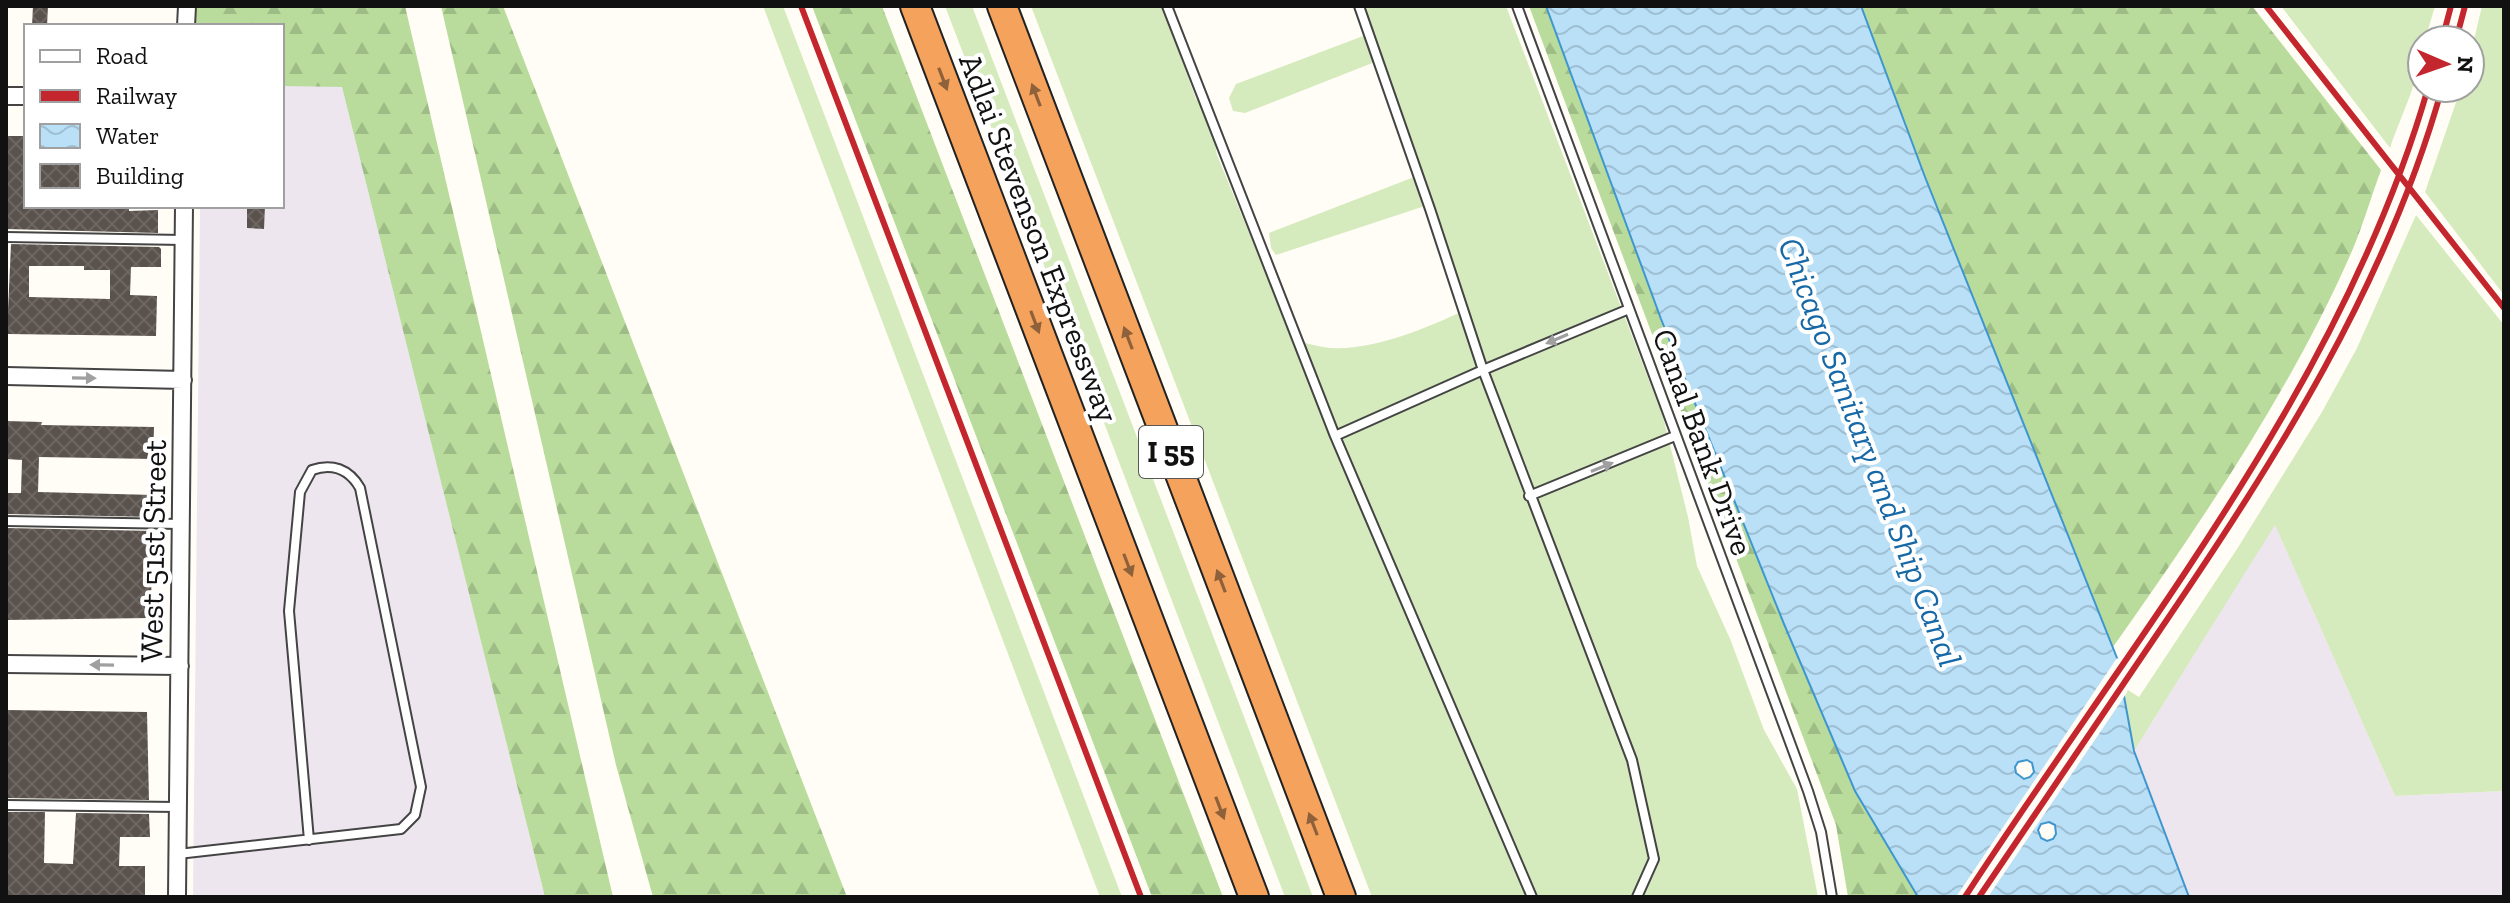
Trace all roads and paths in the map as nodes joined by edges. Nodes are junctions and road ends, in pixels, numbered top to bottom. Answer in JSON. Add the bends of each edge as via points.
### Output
{"nodes":[{"id":1,"x":915,"y":6,"type":"edge"},
{"id":2,"x":1002,"y":6,"type":"edge"},
{"id":3,"x":1167,"y":6,"type":"edge"},
{"id":4,"x":1359,"y":6,"type":"edge"},
{"id":5,"x":1517,"y":6,"type":"edge"},
{"id":6,"x":184,"y":208,"type":"edge"},
{"id":7,"x":6,"y":237,"type":"edge"},
{"id":8,"x":184,"y":240,"type":"junction"},
{"id":9,"x":1629,"y":309,"type":"junction"},
{"id":10,"x":1483,"y":370,"type":"junction"},
{"id":11,"x":6,"y":376,"type":"edge"},
{"id":12,"x":183,"y":380,"type":"junction"},
{"id":13,"x":1335,"y":436,"type":"junction"},
{"id":14,"x":1675,"y":436,"type":"junction"},
{"id":15,"x":1529,"y":496,"type":"junction"},
{"id":16,"x":6,"y":521,"type":"edge"},
{"id":17,"x":181,"y":524,"type":"junction"},
{"id":18,"x":6,"y":664,"type":"edge"},
{"id":19,"x":180,"y":666,"type":"junction"},
{"id":20,"x":6,"y":805,"type":"edge"},
{"id":21,"x":178,"y":807,"type":"junction"},
{"id":22,"x":309,"y":840,"type":"junction"},
{"id":23,"x":177,"y":854,"type":"junction"},
{"id":24,"x":177,"y":897,"type":"edge"},
{"id":25,"x":1254,"y":897,"type":"edge"},
{"id":26,"x":1341,"y":897,"type":"edge"},
{"id":27,"x":1532,"y":897,"type":"edge"},
{"id":28,"x":1637,"y":897,"type":"edge"},
{"id":29,"x":1832,"y":897,"type":"edge"}],
"edges":[{"from":1,"to":25,"type":"highway","name":"Adlai Stevenson Expressway","number":"I 55","one_way":true},
{"from":26,"to":2,"type":"highway","name":"Adlai Stevenson Expressway","number":"I 55","one_way":true},
{"from":3,"to":13,"type":"lane"},
{"from":4,"to":10,"type":"lane"},
{"from":5,"to":9,"type":"lane","name":"Canal Bank Drive"},
{"from":6,"to":8,"type":"street","name":"West 51st Street"},
{"from":7,"to":8,"type":"lane"},
{"from":8,"to":12,"type":"street","name":"West 51st Street"},
{"from":9,"to":10,"type":"lane","one_way":true},
{"from":9,"to":14,"type":"lane","name":"Canal Bank Drive"},
{"from":10,"to":13,"type":"lane"},
{"from":10,"to":15,"type":"lane"},
{"from":11,"to":12,"type":"street","one_way":true},
{"from":12,"to":17,"type":"street","name":"West 51st Street"},
{"from":13,"to":27,"type":"lane"},
{"from":15,"to":14,"type":"lane","one_way":true},
{"from":14,"to":29,"type":"lane","name":"Canal Bank Drive","via":[[1808,791]]},
{"from":15,"to":28,"type":"lane","via":[[1632,760],[1654,859]]},
{"from":16,"to":17,"type":"lane"},
{"from":17,"to":19,"type":"street","name":"West 51st Street"},
{"from":19,"to":18,"type":"street","one_way":true},
{"from":19,"to":21,"type":"street","name":"West 51st Street"},
{"from":20,"to":21,"type":"lane"},
{"from":21,"to":23,"type":"street","name":"West 51st Street"},
{"from":22,"to":22,"type":"lane","via":[[401,829],[415,815],[421,787],[360,488],[346,471],[323,466],[312,470],[300,492],[289,611]]},
{"from":22,"to":23,"type":"lane"},
{"from":23,"to":24,"type":"street","name":"West 51st Street"}]}
